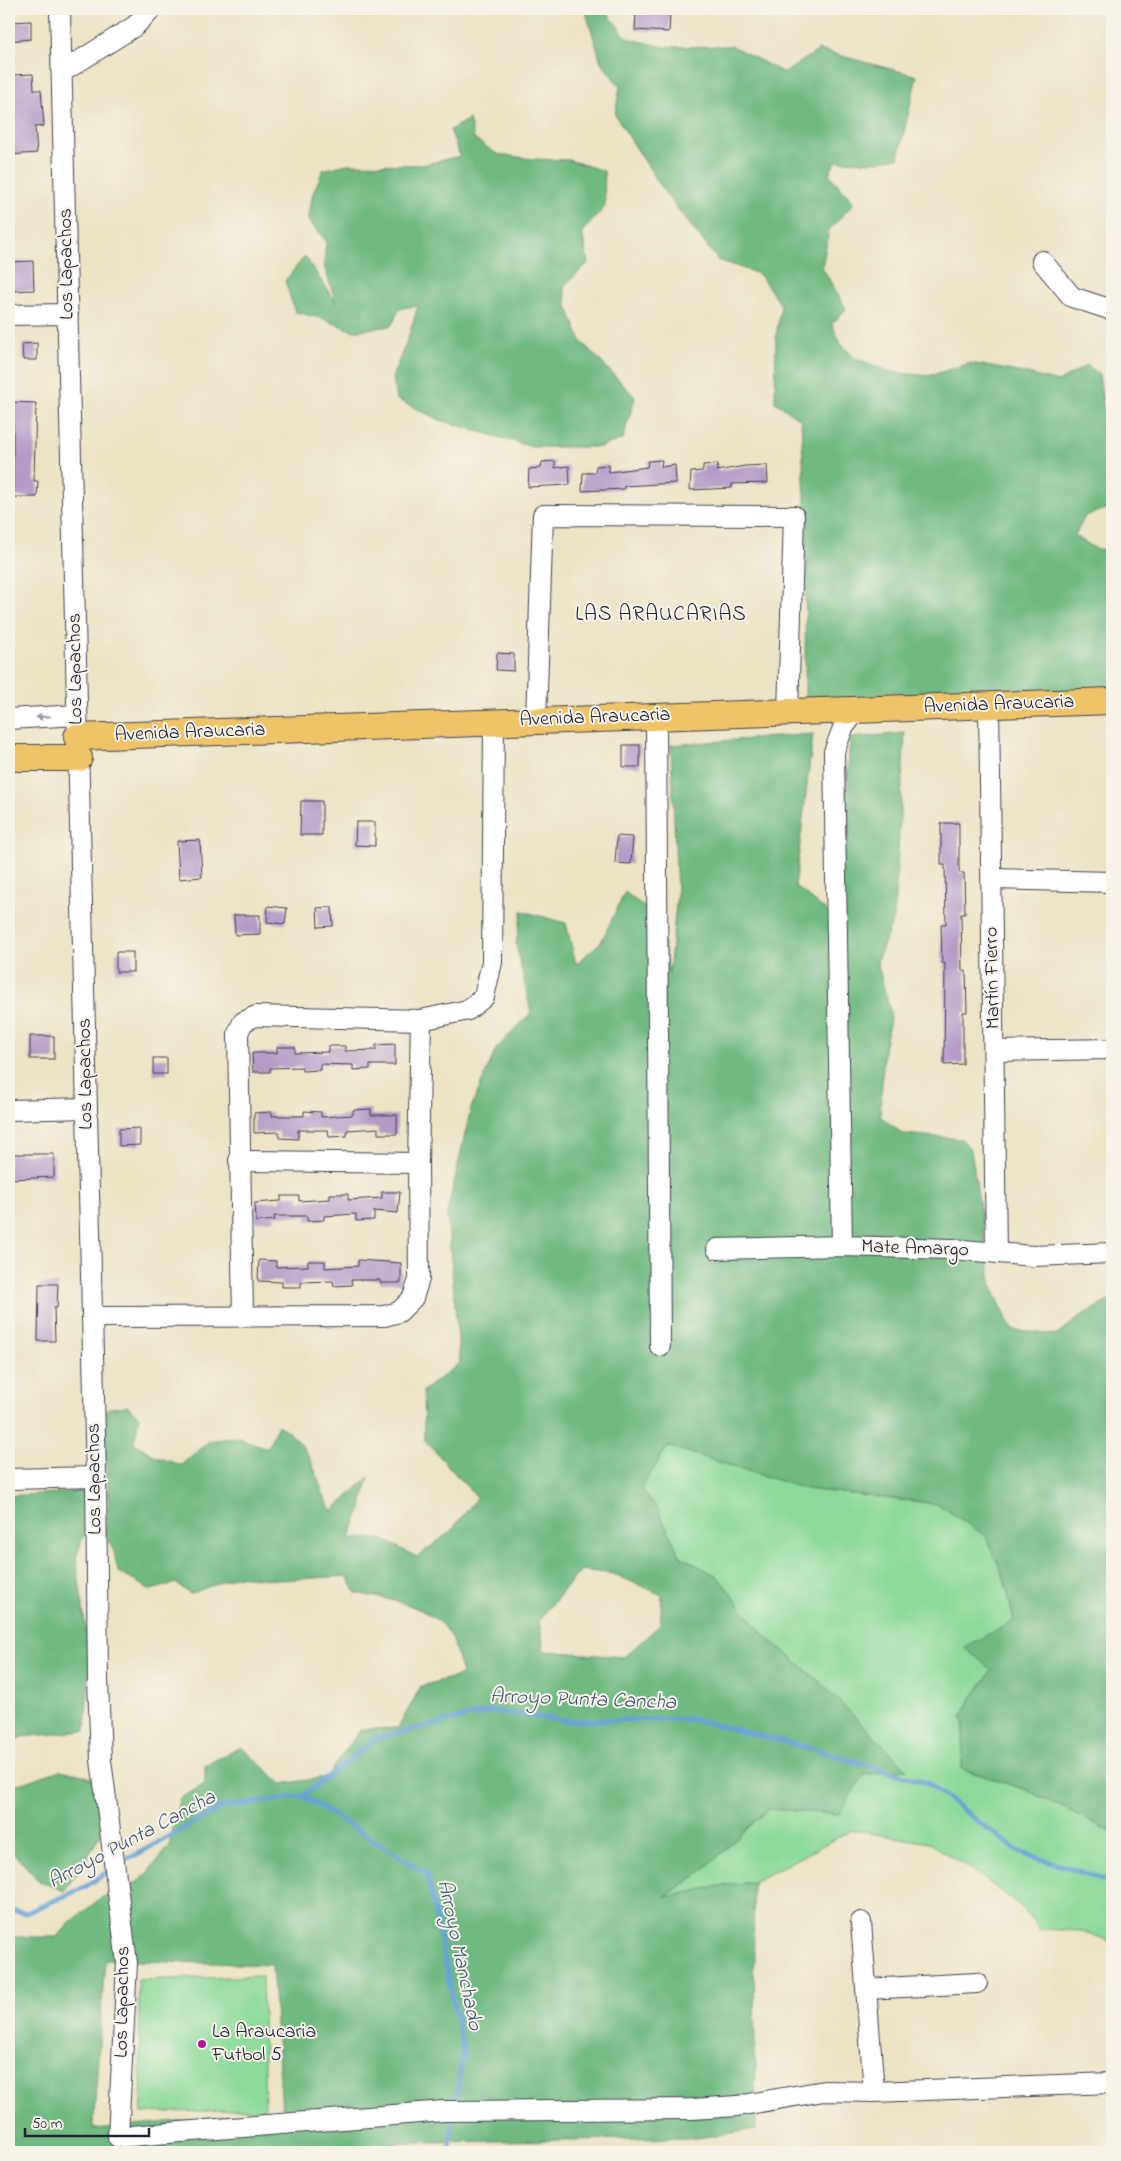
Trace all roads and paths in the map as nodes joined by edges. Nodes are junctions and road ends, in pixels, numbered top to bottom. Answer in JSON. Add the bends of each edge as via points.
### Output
{"nodes":[{"id":1,"x":60,"y":9,"type":"edge"},
{"id":2,"x":151,"y":9,"type":"edge"},
{"id":3,"x":62,"y":72,"type":"junction"},
{"id":4,"x":1042,"y":261,"type":"dead end"},
{"id":5,"x":1112,"y":310,"type":"edge"},
{"id":6,"x":68,"y":314,"type":"junction"},
{"id":7,"x":9,"y":315,"type":"edge"},
{"id":8,"x":1112,"y":701,"type":"edge"},
{"id":9,"x":989,"y":704,"type":"junction"},
{"id":10,"x":856,"y":711,"type":"junction"},
{"id":11,"x":788,"y":712,"type":"junction"},
{"id":12,"x":656,"y":716,"type":"junction"},
{"id":13,"x":9,"y":719,"type":"edge"},
{"id":14,"x":536,"y":720,"type":"junction"},
{"id":15,"x":494,"y":722,"type":"junction"},
{"id":16,"x":78,"y":737,"type":"junction"},
{"id":17,"x":9,"y":758,"type":"edge"},
{"id":18,"x":992,"y":879,"type":"junction"},
{"id":19,"x":1112,"y":882,"type":"edge"},
{"id":20,"x":422,"y":1020,"type":"junction"},
{"id":21,"x":1112,"y":1049,"type":"edge"},
{"id":22,"x":994,"y":1051,"type":"junction"},
{"id":23,"x":87,"y":1108,"type":"junction"},
{"id":24,"x":9,"y":1110,"type":"edge"},
{"id":25,"x":239,"y":1161,"type":"junction"},
{"id":26,"x":418,"y":1163,"type":"junction"},
{"id":27,"x":842,"y":1246,"type":"junction"},
{"id":28,"x":717,"y":1249,"type":"dead end"},
{"id":29,"x":996,"y":1252,"type":"junction"},
{"id":30,"x":1112,"y":1253,"type":"edge"},
{"id":31,"x":92,"y":1316,"type":"junction"},
{"id":32,"x":242,"y":1317,"type":"junction"},
{"id":33,"x":660,"y":1346,"type":"dead end"},
{"id":34,"x":96,"y":1477,"type":"junction"},
{"id":35,"x":9,"y":1479,"type":"edge"},
{"id":36,"x":861,"y":1922,"type":"dead end"},
{"id":37,"x":977,"y":1983,"type":"dead end"},
{"id":38,"x":866,"y":1989,"type":"junction"},
{"id":39,"x":1112,"y":2083,"type":"edge"},
{"id":40,"x":874,"y":2092,"type":"junction"}],
"edges":[{"from":1,"to":3,"type":"street","name":"Los Lapachos"},
{"from":2,"to":3,"type":"street","via":[[134,26]]},
{"from":3,"to":6,"type":"street","name":"Los Lapachos"},
{"from":4,"to":5,"type":"street","via":[[1072,297]]},
{"from":6,"to":7,"type":"street"},
{"from":6,"to":16,"type":"street","name":"Los Lapachos"},
{"from":8,"to":9,"type":"main road","name":"Avenida Araucaria"},
{"from":9,"to":10,"type":"main road","name":"Avenida Araucaria"},
{"from":9,"to":18,"type":"street","name":"Martín Fierro"},
{"from":10,"to":11,"type":"main road","name":"Avenida Araucaria"},
{"from":10,"to":27,"type":"street","via":[[843,728],[834,752]]},
{"from":11,"to":12,"type":"main road","name":"Avenida Araucaria"},
{"from":11,"to":14,"type":"street","via":[[794,516],[543,515]]},
{"from":12,"to":14,"type":"main road","name":"Avenida Araucaria"},
{"from":12,"to":33,"type":"street"},
{"from":16,"to":13,"type":"street","name":"Avenida Araucaria","one_way":true},
{"from":14,"to":15,"type":"main road","name":"Avenida Araucaria"},
{"from":15,"to":16,"type":"main road","name":"Avenida Araucaria"},
{"from":15,"to":20,"type":"street","via":[[492,962],[484,997],[468,1010]]},
{"from":16,"to":17,"type":"main road","name":"Avenida Araucaria"},
{"from":16,"to":23,"type":"street","name":"Los Lapachos"},
{"from":18,"to":19,"type":"street"},
{"from":18,"to":22,"type":"street","name":"Martín Fierro"},
{"from":20,"to":25,"type":"street","via":[[256,1016],[243,1022],[238,1033]]},
{"from":20,"to":26,"type":"street"},
{"from":21,"to":22,"type":"street"},
{"from":22,"to":29,"type":"street","name":"Martín Fierro"},
{"from":23,"to":24,"type":"street"},
{"from":23,"to":31,"type":"street","name":"Los Lapachos"},
{"from":25,"to":26,"type":"street"},
{"from":25,"to":32,"type":"street"},
{"from":26,"to":32,"type":"street","via":[[419,1279],[414,1298],[399,1312],[384,1316]]},
{"from":27,"to":28,"type":"street","name":"Mate Amargo"},
{"from":27,"to":29,"type":"street","name":"Mate Amargo"},
{"from":29,"to":30,"type":"street","name":"Mate Amargo","via":[[1033,1256]]},
{"from":31,"to":32,"type":"street"},
{"from":31,"to":34,"type":"street","name":"Los Lapachos"},
{"from":34,"to":35,"type":"street"},
{"from":34,"to":40,"type":"street","name":"Los Lapachos","via":[[101,1760],[127,1963],[118,2137],[444,2111],[692,2109],[738,2106],[824,2091]]},
{"from":36,"to":38,"type":"street"},
{"from":37,"to":38,"type":"street"},
{"from":38,"to":40,"type":"street"},
{"from":39,"to":40,"type":"street"}]}
